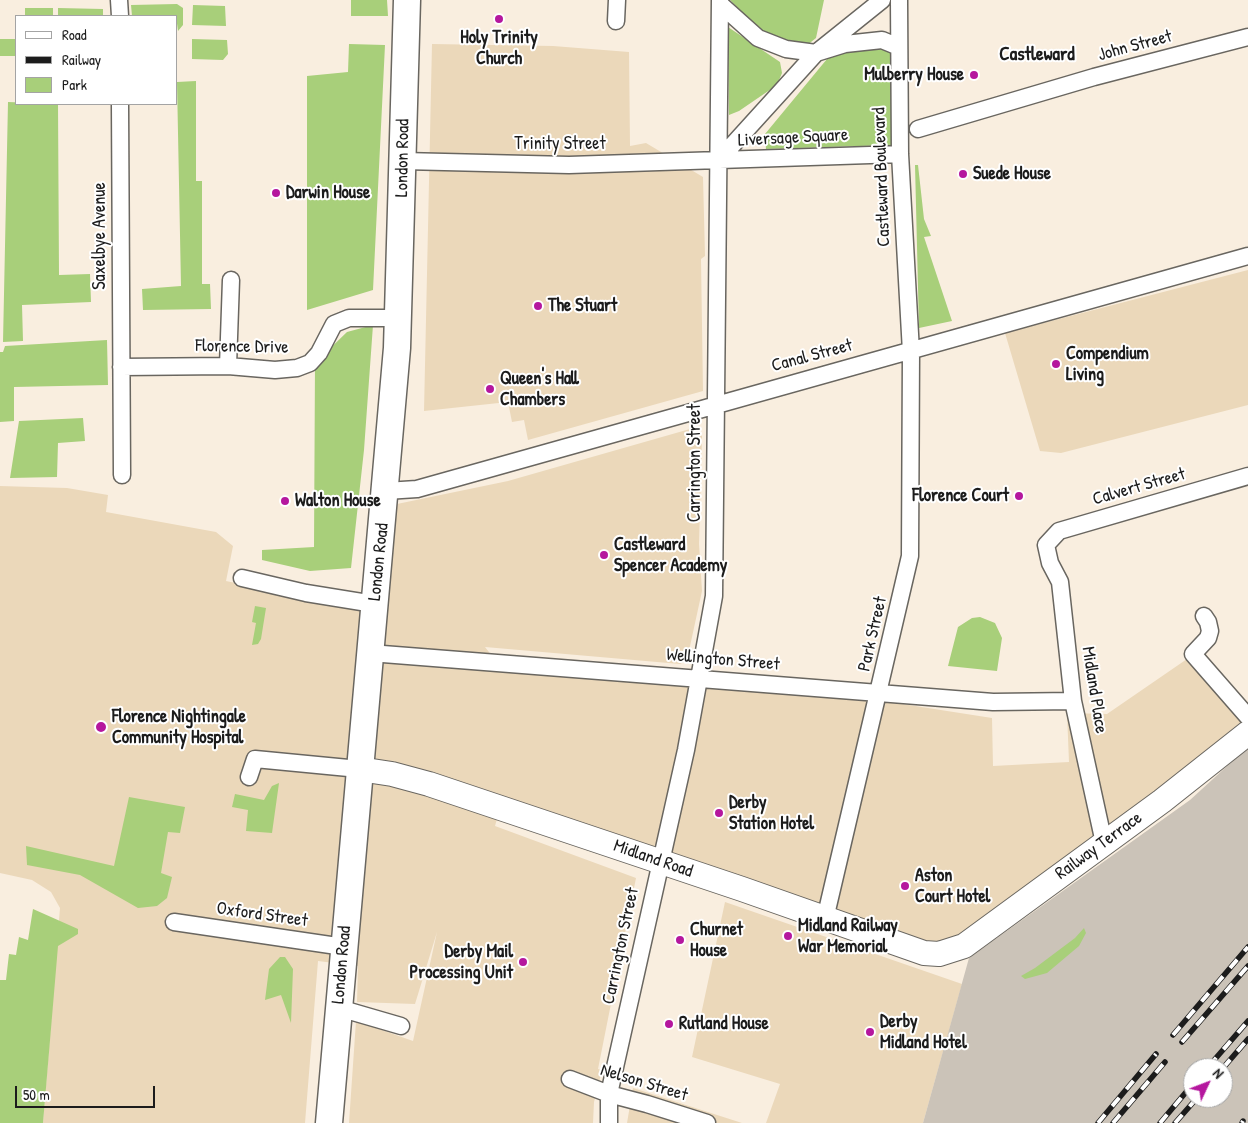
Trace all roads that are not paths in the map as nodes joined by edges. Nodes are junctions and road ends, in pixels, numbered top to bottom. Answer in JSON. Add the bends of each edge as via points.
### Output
{"nodes":[{"id":1,"x":119,"y":0,"type":"edge"},
{"id":2,"x":407,"y":0,"type":"edge"},
{"id":3,"x":617,"y":0,"type":"edge"},
{"id":4,"x":882,"y":0,"type":"edge"},
{"id":5,"x":899,"y":0,"type":"edge"},
{"id":6,"x":720,"y":2,"type":"edge"},
{"id":7,"x":120,"y":15,"type":"edge"},
{"id":8,"x":616,"y":21,"type":"dead end"},
{"id":9,"x":1248,"y":37,"type":"edge"},
{"id":10,"x":899,"y":47,"type":"junction"},
{"id":11,"x":816,"y":53,"type":"junction"},
{"id":12,"x":782,"y":73,"type":"dead end"},
{"id":13,"x":120,"y":105,"type":"edge"},
{"id":14,"x":918,"y":129,"type":"dead end"},
{"id":15,"x":900,"y":154,"type":"junction"},
{"id":16,"x":403,"y":161,"type":"junction"},
{"id":17,"x":718,"y":161,"type":"junction"},
{"id":18,"x":1248,"y":256,"type":"edge"},
{"id":19,"x":231,"y":280,"type":"dead end"},
{"id":20,"x":398,"y":318,"type":"junction"},
{"id":21,"x":911,"y":352,"type":"junction"},
{"id":22,"x":228,"y":366,"type":"junction"},
{"id":23,"x":121,"y":367,"type":"junction"},
{"id":24,"x":715,"y":404,"type":"junction"},
{"id":25,"x":122,"y":475,"type":"dead end"},
{"id":26,"x":1248,"y":476,"type":"edge"},
{"id":27,"x":386,"y":491,"type":"junction"},
{"id":28,"x":1046,"y":545,"type":"joint"},
{"id":29,"x":242,"y":578,"type":"dead end"},
{"id":30,"x":374,"y":604,"type":"junction"},
{"id":31,"x":1204,"y":616,"type":"dead end"},
{"id":32,"x":370,"y":653,"type":"junction"},
{"id":33,"x":699,"y":678,"type":"junction"},
{"id":34,"x":879,"y":692,"type":"junction"},
{"id":35,"x":1073,"y":700,"type":"junction"},
{"id":36,"x":1248,"y":717,"type":"edge"},
{"id":37,"x":1248,"y":733,"type":"edge"},
{"id":38,"x":359,"y":769,"type":"junction"},
{"id":39,"x":249,"y":777,"type":"dead end"},
{"id":40,"x":1104,"y":842,"type":"junction"},
{"id":41,"x":660,"y":862,"type":"junction"},
{"id":42,"x":826,"y":919,"type":"junction"},
{"id":43,"x":174,"y":922,"type":"dead end"},
{"id":44,"x":344,"y":947,"type":"junction"},
{"id":45,"x":946,"y":954,"type":"joint"},
{"id":46,"x":339,"y":1008,"type":"junction"},
{"id":47,"x":401,"y":1026,"type":"dead end"},
{"id":48,"x":570,"y":1080,"type":"dead end"},
{"id":49,"x":609,"y":1094,"type":"junction"},
{"id":50,"x":330,"y":1123,"type":"edge"},
{"id":51,"x":609,"y":1123,"type":"edge"},
{"id":52,"x":707,"y":1123,"type":"edge"}],
"edges":[{"from":1,"to":7,"type":"street"},
{"from":2,"to":16,"type":"main road","name":"London Road"},
{"from":3,"to":8,"type":"street"},
{"from":4,"to":11,"type":"street"},
{"from":5,"to":10,"type":"street","name":"Castleward Boulevard"},
{"from":6,"to":11,"type":"street","via":[[758,38],[786,49]]},
{"from":6,"to":17,"type":"street","name":"Carrington Street"},
{"from":9,"to":14,"type":"street","name":"John Street"},
{"from":10,"to":11,"type":"street","via":[[882,40],[845,44]]},
{"from":10,"to":15,"type":"street","name":"Castleward Boulevard"},
{"from":11,"to":12,"type":"street"},
{"from":11,"to":17,"type":"street"},
{"from":13,"to":23,"type":"street","name":"Saxelbye Avenue"},
{"from":15,"to":17,"type":"street","name":"Liversage Square"},
{"from":15,"to":21,"type":"street","name":"Castleward Boulevard"},
{"from":16,"to":17,"type":"street","name":"Trinity Street","via":[[527,165]]},
{"from":16,"to":20,"type":"main road","name":"London Road"},
{"from":17,"to":24,"type":"street","name":"Carrington Street"},
{"from":18,"to":21,"type":"street","name":"Canal Street"},
{"from":19,"to":22,"type":"street"},
{"from":20,"to":22,"type":"street","name":"Florence Drive","via":[[349,318],[334,324],[319,353],[310,363],[297,368],[275,370]]},
{"from":20,"to":27,"type":"main road","name":"London Road"},
{"from":21,"to":24,"type":"street","name":"Canal Street"},
{"from":21,"to":34,"type":"street","name":"Park Street","via":[[910,556]]},
{"from":22,"to":23,"type":"street","name":"Florence Drive"},
{"from":23,"to":25,"type":"street","name":"Saxelbye Avenue"},
{"from":24,"to":27,"type":"street","name":"Canal Street","via":[[417,488]]},
{"from":24,"to":33,"type":"street","name":"Carrington Street","via":[[716,574]]},
{"from":26,"to":28,"type":"street","name":"Calvert Street","via":[[1059,531]]},
{"from":27,"to":30,"type":"main road","name":"London Road"},
{"from":28,"to":35,"type":"street","name":"Midland Place","via":[[1050,563],[1060,582]]},
{"from":29,"to":30,"type":"street"},
{"from":30,"to":32,"type":"main road","name":"London Road"},
{"from":31,"to":36,"type":"street","via":[[1210,631],[1208,638],[1193,654]]},
{"from":32,"to":33,"type":"street","name":"Wellington Street"},
{"from":32,"to":38,"type":"main road","name":"London Road"},
{"from":33,"to":34,"type":"street","name":"Wellington Street"},
{"from":33,"to":41,"type":"street","name":"Carrington Street"},
{"from":34,"to":35,"type":"street","name":"Wellington Street","via":[[993,702]]},
{"from":34,"to":42,"type":"street","name":"Park Street"},
{"from":35,"to":40,"type":"street","name":"Midland Place"},
{"from":37,"to":40,"type":"main road","name":"Railway Terrace"},
{"from":38,"to":39,"type":"street","via":[[255,759]]},
{"from":38,"to":41,"type":"main road","name":"Midland Road","via":[[429,784]]},
{"from":38,"to":44,"type":"main road","name":"London Road"},
{"from":40,"to":45,"type":"main road","name":"Railway Terrace","via":[[964,946]]},
{"from":41,"to":42,"type":"main road","name":"Midland Road"},
{"from":41,"to":49,"type":"street","name":"Carrington Street"},
{"from":42,"to":45,"type":"main road","name":"Midland Road","via":[[924,953]]},
{"from":43,"to":44,"type":"street","name":"Oxford Street"},
{"from":44,"to":46,"type":"main road","name":"London Road"},
{"from":46,"to":47,"type":"street"},
{"from":46,"to":50,"type":"main road","name":"London Road"},
{"from":48,"to":49,"type":"street","name":"Nelson Street"},
{"from":49,"to":51,"type":"street","name":"Carrington Street"},
{"from":49,"to":52,"type":"street","name":"Nelson Street"}]}
